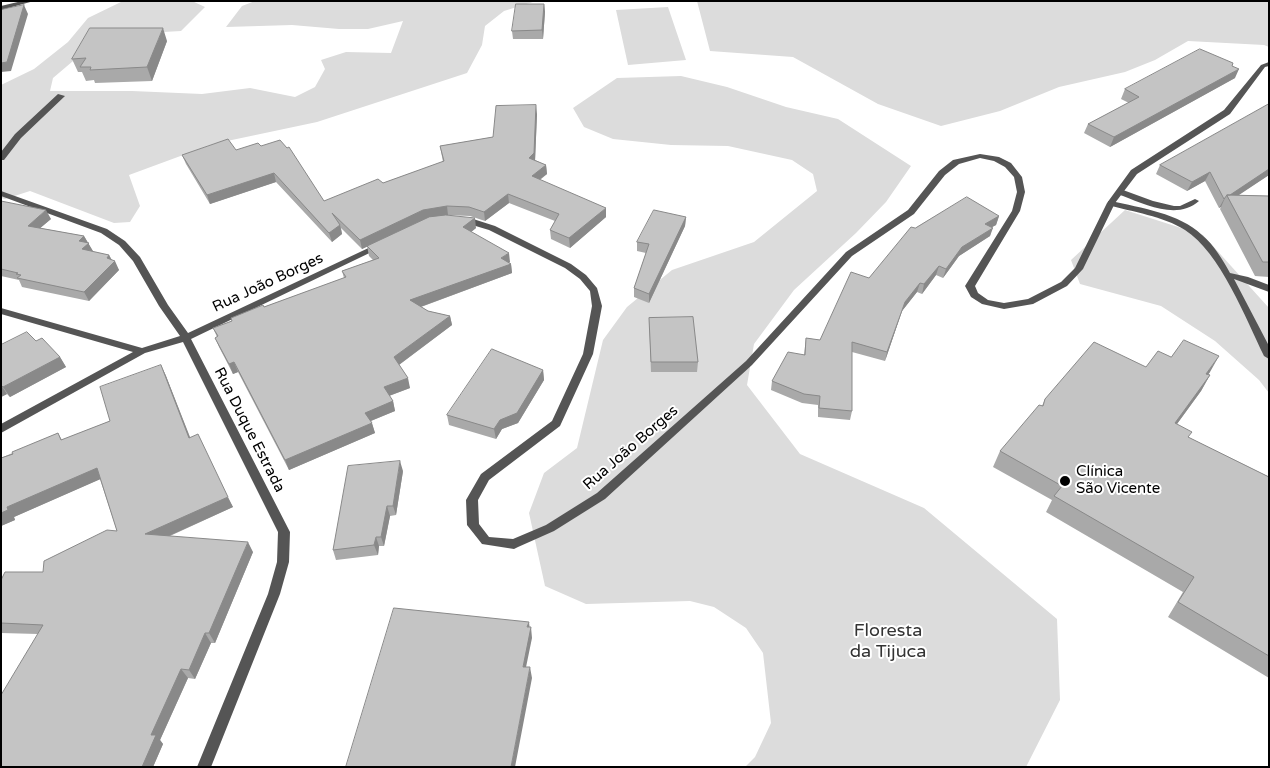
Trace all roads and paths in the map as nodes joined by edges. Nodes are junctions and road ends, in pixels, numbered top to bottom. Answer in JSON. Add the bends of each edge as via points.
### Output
{"nodes":[{"id":1,"x":31,"y":1,"type":"edge"},
{"id":2,"x":1,"y":8,"type":"edge"},
{"id":3,"x":1269,"y":64,"type":"edge"},
{"id":4,"x":61,"y":96,"type":"dead end"},
{"id":5,"x":1,"y":158,"type":"edge"},
{"id":6,"x":1120,"y":192,"type":"junction"},
{"id":7,"x":1,"y":193,"type":"edge"},
{"id":8,"x":1195,"y":201,"type":"dead end"},
{"id":9,"x":1111,"y":203,"type":"junction"},
{"id":10,"x":455,"y":220,"type":"edge"},
{"id":11,"x":392,"y":240,"type":"edge"},
{"id":12,"x":1228,"y":275,"type":"junction"},
{"id":13,"x":1269,"y":288,"type":"edge"},
{"id":14,"x":1,"y":312,"type":"edge"},
{"id":15,"x":186,"y":338,"type":"junction"},
{"id":16,"x":142,"y":351,"type":"junction"},
{"id":17,"x":1269,"y":356,"type":"edge"},
{"id":18,"x":1,"y":429,"type":"edge"},
{"id":19,"x":204,"y":767,"type":"edge"}],
"edges":[{"from":1,"to":2,"type":"street"},
{"from":3,"to":6,"type":"street","name":"Rua João Borges","via":[[1263,66],[1228,112],[1134,172]]},
{"from":4,"to":5,"type":"street","via":[[18,136]]},
{"from":6,"to":8,"type":"street","via":[[1173,207],[1182,208]]},
{"from":6,"to":9,"type":"street","name":"Rua João Borges"},
{"from":7,"to":15,"type":"street","name":"Rua Duque Estrada","via":[[104,231],[122,243],[137,259]]},
{"from":9,"to":10,"type":"street","name":"Rua João Borges","via":[[1079,269],[1064,284],[1030,302],[1004,306],[985,302],[974,295],[970,286],[1016,211],[1021,192],[1018,176],[996,158],[980,156],[956,162],[942,173],[911,212],[849,254],[749,363],[601,496],[550,528],[514,544],[486,541],[473,525],[472,500],[486,476],[556,424],[588,354],[597,306],[594,290],[584,277],[568,266],[492,228]]},
{"from":9,"to":12,"type":"street","via":[[1177,222],[1190,229],[1202,239]]},
{"from":11,"to":15,"type":"street","name":"Rua João Borges"},
{"from":12,"to":13,"type":"street"},
{"from":12,"to":17,"type":"street"},
{"from":14,"to":16,"type":"street"},
{"from":15,"to":16,"type":"street","name":"Rua João Borges"},
{"from":15,"to":19,"type":"street","name":"Rua Duque Estrada","via":[[284,532],[283,562],[274,594]]},
{"from":16,"to":18,"type":"street","name":"Rua João Borges"}]}
